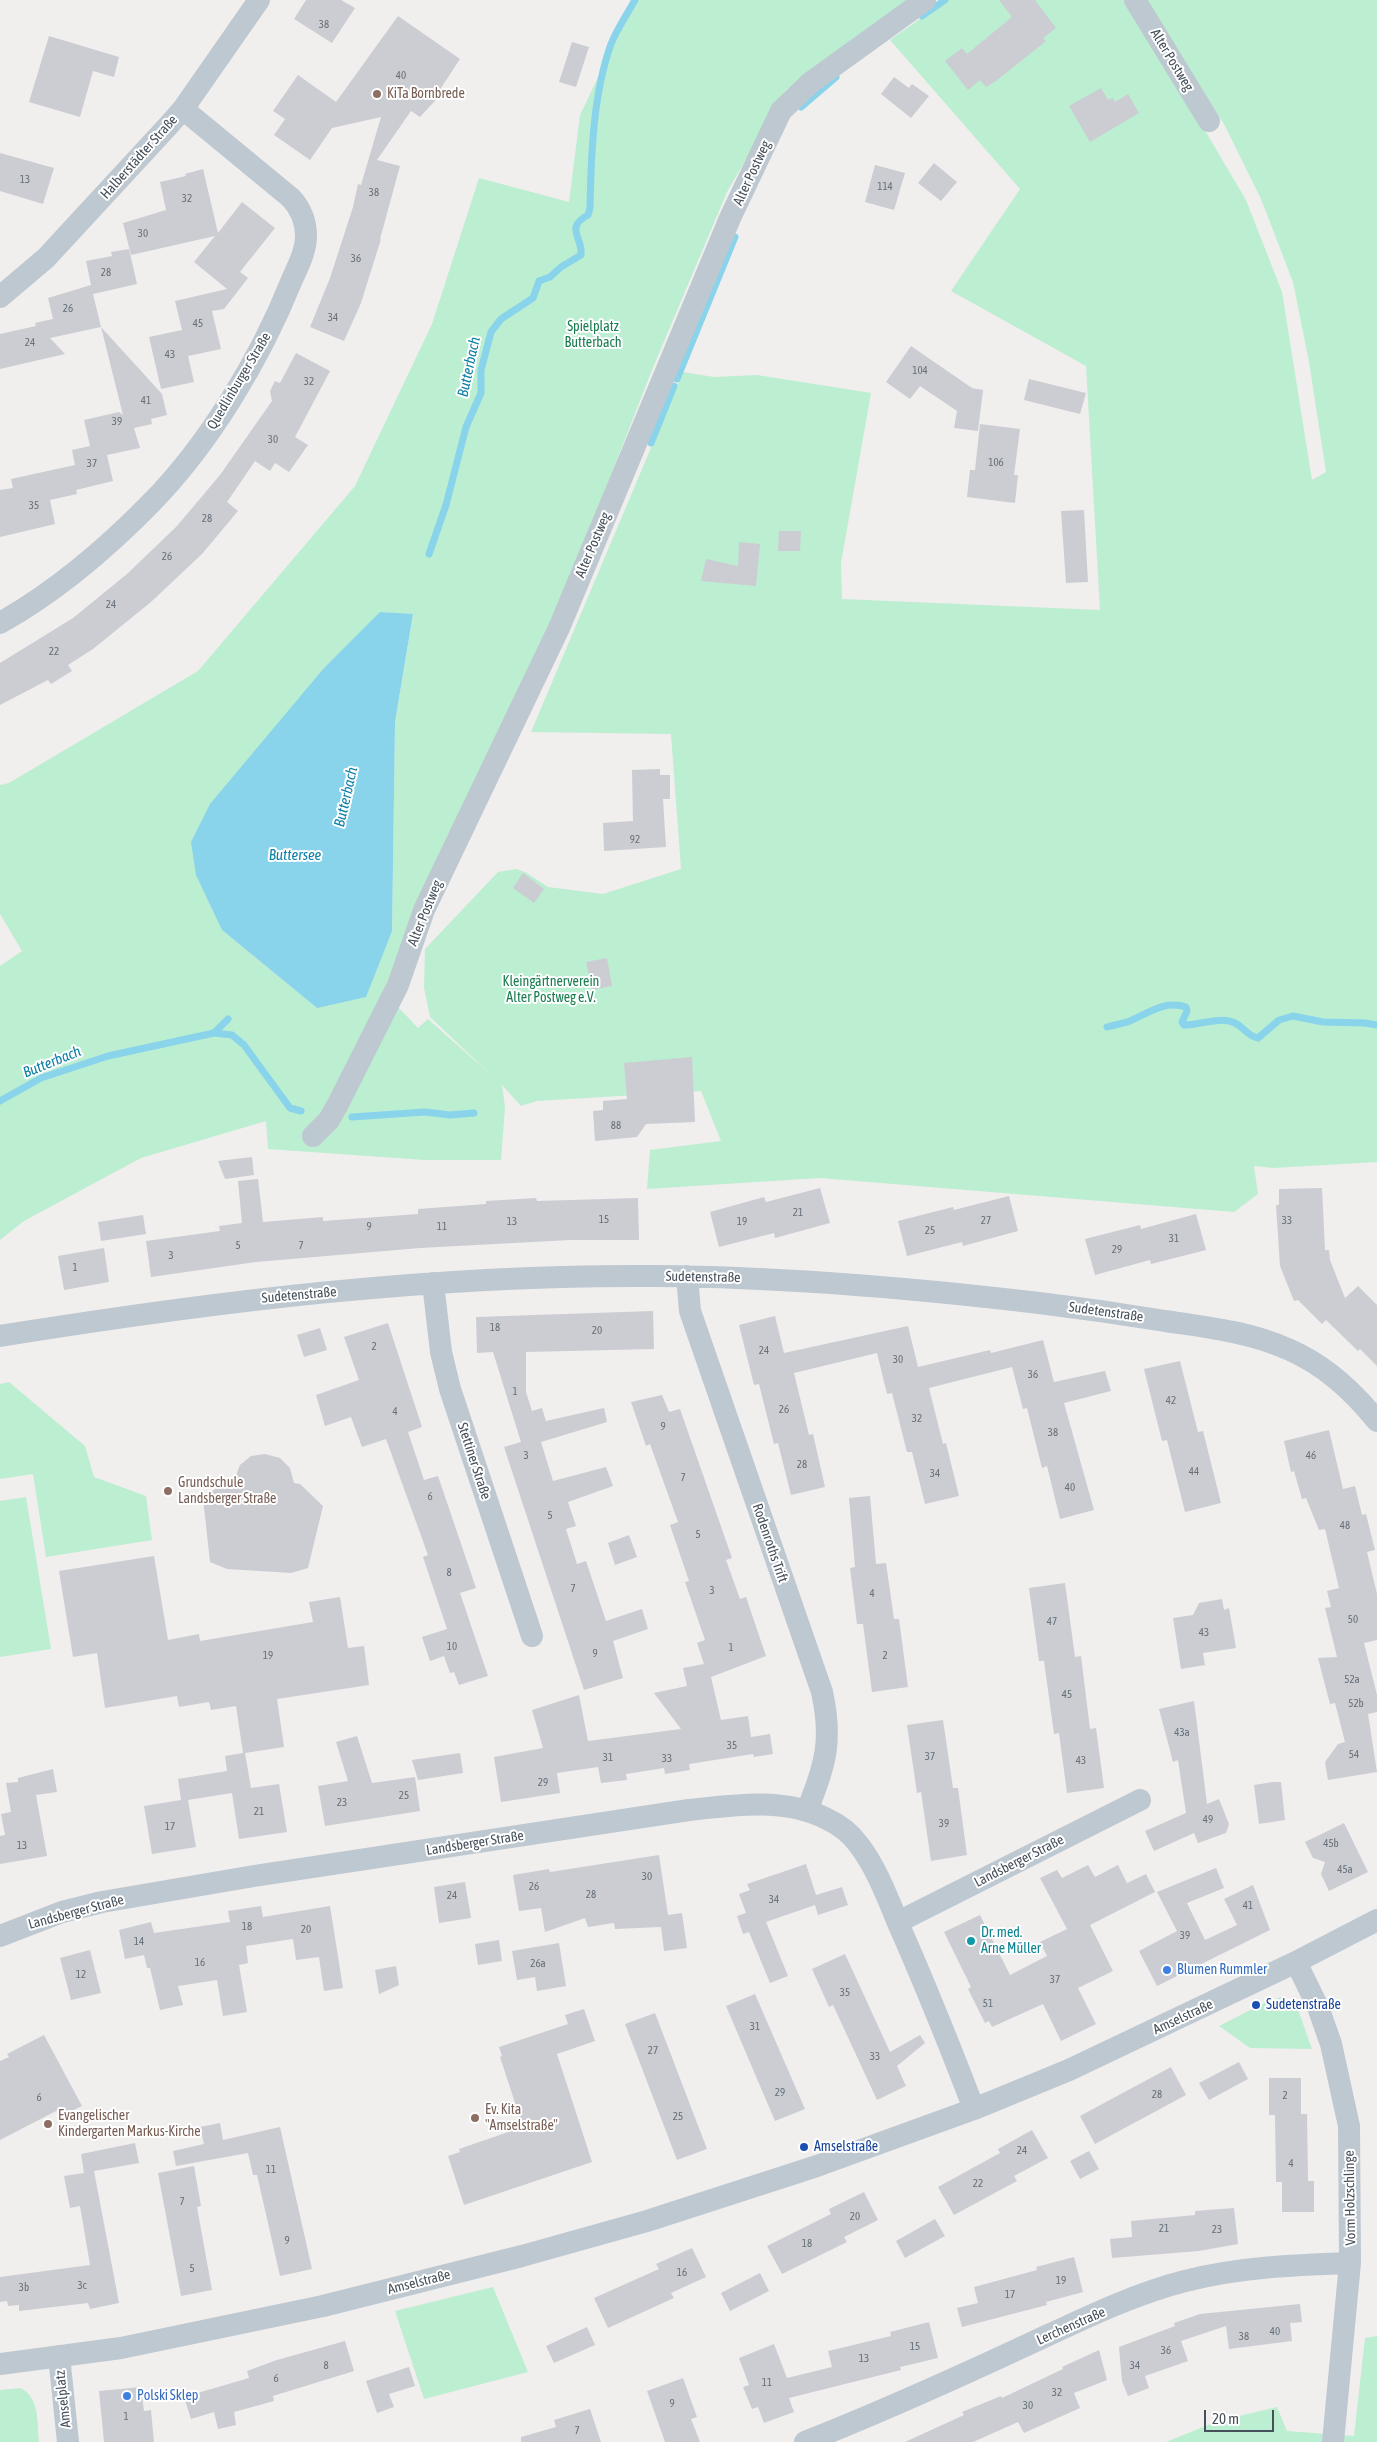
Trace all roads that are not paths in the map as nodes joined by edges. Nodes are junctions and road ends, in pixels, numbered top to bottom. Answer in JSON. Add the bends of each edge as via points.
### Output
{"nodes":[{"id":1,"x":259,"y":0,"type":"edge"},
{"id":2,"x":925,"y":0,"type":"edge"},
{"id":3,"x":1135,"y":0,"type":"edge"},
{"id":4,"x":182,"y":109,"type":"junction"},
{"id":5,"x":1209,"y":121,"type":"dead end"},
{"id":6,"x":0,"y":298,"type":"edge"},
{"id":7,"x":0,"y":623,"type":"edge"},
{"id":8,"x":313,"y":1136,"type":"dead end"},
{"id":9,"x":687,"y":1276,"type":"junction"},
{"id":10,"x":433,"y":1283,"type":"junction"},
{"id":11,"x":0,"y":1336,"type":"edge"},
{"id":12,"x":1377,"y":1420,"type":"edge"},
{"id":13,"x":532,"y":1636,"type":"dead end"},
{"id":14,"x":1140,"y":1800,"type":"dead end"},
{"id":15,"x":807,"y":1811,"type":"junction"},
{"id":16,"x":1377,"y":1920,"type":"edge"},
{"id":17,"x":898,"y":1922,"type":"junction"},
{"id":18,"x":0,"y":1936,"type":"edge"},
{"id":19,"x":1296,"y":1962,"type":"junction"},
{"id":20,"x":974,"y":2109,"type":"junction"},
{"id":21,"x":1350,"y":2263,"type":"junction"},
{"id":22,"x":59,"y":2356,"type":"junction"},
{"id":23,"x":0,"y":2364,"type":"edge"},
{"id":24,"x":68,"y":2442,"type":"edge"},
{"id":25,"x":805,"y":2442,"type":"edge"},
{"id":26,"x":1333,"y":2442,"type":"edge"}],
"edges":[{"from":1,"to":4,"type":"street","name":"Halberstädter Straße"},
{"from":2,"to":8,"type":"street","name":"Alter Postweg","via":[[810,83],[781,110],[730,218],[559,628],[424,910],[398,985],[329,1120]]},
{"from":3,"to":5,"type":"street","name":"Alter Postweg"},
{"from":4,"to":6,"type":"street","name":"Halberstädter Straße","via":[[46,258]]},
{"from":4,"to":7,"type":"street","name":"Quedlinburger Straße","via":[[300,208],[306,237],[304,251],[274,322],[197,450],[152,502],[89,562],[25,609]]},
{"from":9,"to":10,"type":"street","name":"Sudetenstraße"},
{"from":9,"to":12,"type":"street","name":"Sudetenstraße","via":[[836,1282],[953,1292],[1228,1332],[1292,1350],[1349,1389]]},
{"from":9,"to":15,"type":"street","name":"Rodenroths Trift","via":[[690,1311],[822,1692],[828,1731],[826,1752]]},
{"from":10,"to":11,"type":"street","name":"Sudetenstraße","via":[[222,1303]]},
{"from":10,"to":13,"type":"street","name":"Stettiner Straße","via":[[441,1352],[450,1389]]},
{"from":14,"to":17,"type":"street","name":"Landsberger Straße"},
{"from":15,"to":17,"type":"street","name":"Landsberger Straße","via":[[844,1829],[858,1844]]},
{"from":15,"to":18,"type":"street","name":"Landsberger Straße","via":[[778,1805],[689,1810],[254,1876],[102,1902],[62,1912]]},
{"from":16,"to":19,"type":"street","name":"Amselstraße"},
{"from":17,"to":20,"type":"street","name":"Landsberger Straße"},
{"from":19,"to":20,"type":"street","name":"Amselstraße","via":[[1069,2070]]},
{"from":19,"to":21,"type":"street","name":"Vorm Holzschlinge","via":[[1318,2006],[1331,2044],[1349,2126]]},
{"from":20,"to":22,"type":"street","name":"Amselstraße","via":[[817,2166],[647,2221],[522,2256],[269,2318],[121,2348]]},
{"from":21,"to":25,"type":"street","name":"Lerchenstraße","via":[[1282,2265],[1231,2271],[1165,2288],[1061,2329],[901,2403]]},
{"from":21,"to":26,"type":"street","name":"Vorm Holzschlinge"},
{"from":22,"to":23,"type":"street","name":"Amselstraße"},
{"from":22,"to":24,"type":"street","name":"Amselplatz"}]}
